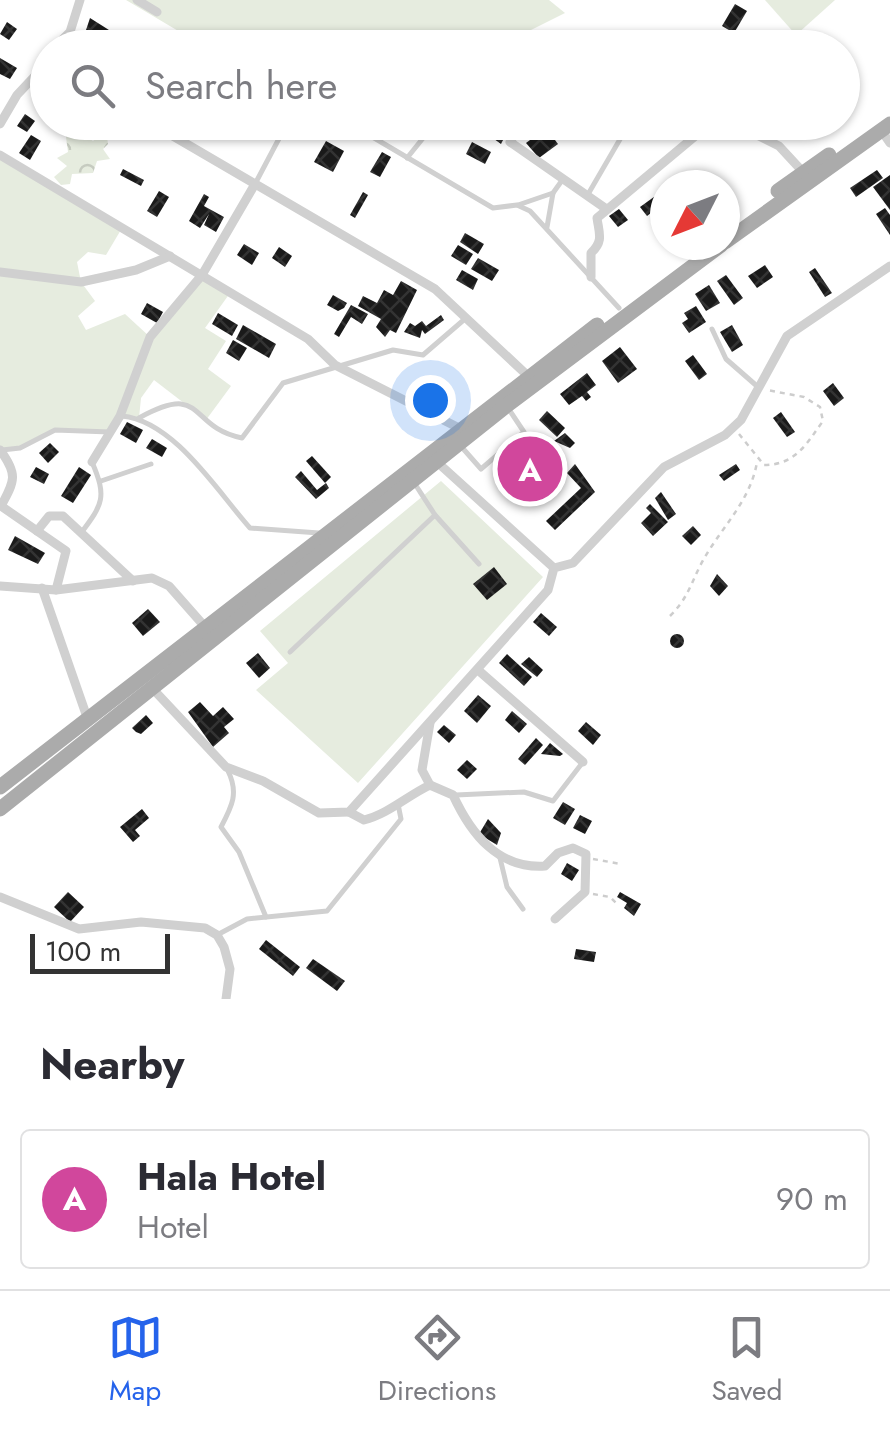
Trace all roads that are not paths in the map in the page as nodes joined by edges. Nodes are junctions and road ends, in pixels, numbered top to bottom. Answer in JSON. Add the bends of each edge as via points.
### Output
{"nodes":[{"id":1,"x":80,"y":0,"type":"edge"},
{"id":2,"x":137,"y":0,"type":"edge"},
{"id":3,"x":157,"y":12,"type":"dead end"},
{"id":4,"x":71,"y":30,"type":"edge"},
{"id":5,"x":30,"y":82,"type":"edge"},
{"id":6,"x":890,"y":113,"type":"edge"},
{"id":7,"x":0,"y":124,"type":"edge"},
{"id":8,"x":887,"y":132,"type":"edge"},
{"id":9,"x":860,"y":134,"type":"edge"},
{"id":10,"x":180,"y":140,"type":"edge"},
{"id":11,"x":278,"y":140,"type":"edge"},
{"id":12,"x":376,"y":140,"type":"edge"},
{"id":13,"x":422,"y":140,"type":"edge"},
{"id":14,"x":511,"y":140,"type":"edge"},
{"id":15,"x":620,"y":140,"type":"edge"},
{"id":16,"x":690,"y":140,"type":"edge"},
{"id":17,"x":767,"y":140,"type":"edge"},
{"id":18,"x":851,"y":140,"type":"edge"},
{"id":19,"x":0,"y":155,"type":"edge"},
{"id":20,"x":407,"y":158,"type":"junction"},
{"id":21,"x":804,"y":172,"type":"junction"},
{"id":22,"x":564,"y":179,"type":"junction"},
{"id":23,"x":255,"y":184,"type":"junction"},
{"id":24,"x":553,"y":193,"type":"junction"},
{"id":25,"x":587,"y":196,"type":"junction"},
{"id":26,"x":517,"y":206,"type":"junction"},
{"id":27,"x":605,"y":208,"type":"junction"},
{"id":28,"x":740,"y":219,"type":"edge"},
{"id":29,"x":547,"y":228,"type":"junction"},
{"id":30,"x":740,"y":232,"type":"edge"},
{"id":31,"x":170,"y":256,"type":"junction"},
{"id":32,"x":685,"y":260,"type":"edge"},
{"id":33,"x":702,"y":260,"type":"edge"},
{"id":34,"x":890,"y":266,"type":"edge"},
{"id":35,"x":0,"y":272,"type":"edge"},
{"id":36,"x":202,"y":276,"type":"junction"},
{"id":37,"x":591,"y":277,"type":"junction"},
{"id":38,"x":620,"y":308,"type":"junction"},
{"id":39,"x":466,"y":318,"type":"junction"},
{"id":40,"x":712,"y":329,"type":"dead end"},
{"id":41,"x":335,"y":365,"type":"junction"},
{"id":42,"x":528,"y":375,"type":"junction"},
{"id":43,"x":760,"y":389,"type":"junction"},
{"id":44,"x":506,"y":406,"type":"junction"},
{"id":45,"x":120,"y":416,"type":"junction"},
{"id":46,"x":139,"y":418,"type":"junction"},
{"id":47,"x":110,"y":432,"type":"junction"},
{"id":48,"x":463,"y":435,"type":"junction"},
{"id":49,"x":0,"y":450,"type":"edge"},
{"id":50,"x":92,"y":462,"type":"joint"},
{"id":51,"x":437,"y":462,"type":"junction"},
{"id":52,"x":151,"y":464,"type":"dead end"},
{"id":53,"x":413,"y":481,"type":"junction"},
{"id":54,"x":100,"y":482,"type":"junction"},
{"id":55,"x":1,"y":506,"type":"edge"},
{"id":56,"x":435,"y":515,"type":"junction"},
{"id":57,"x":355,"y":520,"type":"junction"},
{"id":58,"x":37,"y":531,"type":"junction"},
{"id":59,"x":82,"y":533,"type":"junction"},
{"id":60,"x":327,"y":534,"type":"junction"},
{"id":61,"x":479,"y":564,"type":"dead end"},
{"id":62,"x":554,"y":568,"type":"junction"},
{"id":63,"x":132,"y":580,"type":"junction"},
{"id":64,"x":0,"y":586,"type":"edge"},
{"id":65,"x":42,"y":588,"type":"junction"},
{"id":66,"x":56,"y":590,"type":"junction"},
{"id":67,"x":206,"y":628,"type":"junction"},
{"id":68,"x":290,"y":652,"type":"dead end"},
{"id":69,"x":478,"y":670,"type":"junction"},
{"id":70,"x":152,"y":688,"type":"junction"},
{"id":71,"x":88,"y":720,"type":"junction"},
{"id":72,"x":430,"y":723,"type":"junction"},
{"id":73,"x":583,"y":762,"type":"joint"},
{"id":74,"x":226,"y":767,"type":"junction"},
{"id":75,"x":430,"y":786,"type":"junction"},
{"id":76,"x":0,"y":787,"type":"edge"},
{"id":77,"x":453,"y":795,"type":"junction"},
{"id":78,"x":398,"y":801,"type":"junction"},
{"id":79,"x":0,"y":809,"type":"edge"},
{"id":80,"x":349,"y":812,"type":"junction"},
{"id":81,"x":500,"y":855,"type":"junction"},
{"id":82,"x":0,"y":897,"type":"edge"},
{"id":83,"x":523,"y":910,"type":"dead end"},
{"id":84,"x":266,"y":917,"type":"junction"},
{"id":85,"x":556,"y":920,"type":"dead end"},
{"id":86,"x":217,"y":935,"type":"junction"},
{"id":87,"x":226,"y":999,"type":"edge"}],
"edges":[{"from":1,"to":4,"type":"street"},
{"from":2,"to":3,"type":"street"},
{"from":5,"to":7,"type":"street"},
{"from":6,"to":9,"type":"main road"},
{"from":8,"to":30,"type":"main road"},
{"from":10,"to":23,"type":"street"},
{"from":11,"to":23,"type":"lane"},
{"from":12,"to":20,"type":"lane"},
{"from":13,"to":20,"type":"lane"},
{"from":14,"to":22,"type":"street"},
{"from":15,"to":25,"type":"lane"},
{"from":16,"to":27,"type":"street"},
{"from":17,"to":21,"type":"street"},
{"from":18,"to":21,"type":"main road"},
{"from":19,"to":31,"type":"street"},
{"from":20,"to":26,"type":"lane","via":[[493,208]]},
{"from":21,"to":28,"type":"main road"},
{"from":22,"to":24,"type":"lane"},
{"from":22,"to":25,"type":"street"},
{"from":23,"to":36,"type":"street"},
{"from":23,"to":39,"type":"street","via":[[435,289]]},
{"from":24,"to":26,"type":"lane"},
{"from":24,"to":29,"type":"lane"},
{"from":25,"to":27,"type":"street"},
{"from":26,"to":29,"type":"lane"},
{"from":27,"to":37,"type":"street","via":[[597,218],[600,245],[591,254]]},
{"from":29,"to":37,"type":"lane"},
{"from":31,"to":35,"type":"street","via":[[81,282]]},
{"from":31,"to":36,"type":"street"},
{"from":32,"to":38,"type":"main road"},
{"from":33,"to":44,"type":"main road"},
{"from":34,"to":43,"type":"street","via":[[787,336]]},
{"from":36,"to":41,"type":"street","via":[[308,339]]},
{"from":36,"to":45,"type":"street","via":[[150,337]]},
{"from":37,"to":38,"type":"lane"},
{"from":38,"to":42,"type":"main road"},
{"from":39,"to":41,"type":"lane","via":[[423,355],[392,350]]},
{"from":39,"to":42,"type":"street"},
{"from":40,"to":43,"type":"lane","via":[[726,358]]},
{"from":41,"to":46,"type":"lane","via":[[283,383],[242,438],[226,435],[184,403],[168,402]]},
{"from":41,"to":48,"type":"street"},
{"from":42,"to":48,"type":"main road"},
{"from":43,"to":62,"type":"street","via":[[732,428],[664,467],[573,563]]},
{"from":44,"to":48,"type":"main road"},
{"from":44,"to":48,"type":"lane","via":[[524,432],[481,469]]},
{"from":45,"to":46,"type":"lane"},
{"from":45,"to":47,"type":"street"},
{"from":46,"to":60,"type":"lane","via":[[179,449],[250,528]]},
{"from":47,"to":49,"type":"lane","via":[[55,430]]},
{"from":47,"to":50,"type":"street"},
{"from":48,"to":51,"type":"main road"},
{"from":48,"to":57,"type":"main road"},
{"from":49,"to":55,"type":"street","via":[[16,480]]},
{"from":50,"to":54,"type":"lane"},
{"from":51,"to":53,"type":"main road"},
{"from":51,"to":62,"type":"street"},
{"from":52,"to":54,"type":"lane"},
{"from":53,"to":56,"type":"lane"},
{"from":53,"to":57,"type":"main road"},
{"from":54,"to":59,"type":"lane","via":[[102,504]]},
{"from":55,"to":58,"type":"street"},
{"from":56,"to":61,"type":"lane"},
{"from":56,"to":68,"type":"lane"},
{"from":57,"to":60,"type":"main road"},
{"from":57,"to":70,"type":"main road"},
{"from":58,"to":59,"type":"street","via":[[49,516],[63,516]]},
{"from":58,"to":66,"type":"street","via":[[66,551]]},
{"from":59,"to":63,"type":"street"},
{"from":60,"to":67,"type":"main road"},
{"from":62,"to":69,"type":"street","via":[[548,590]]},
{"from":63,"to":66,"type":"street"},
{"from":63,"to":67,"type":"street","via":[[152,578],[170,586]]},
{"from":64,"to":65,"type":"street"},
{"from":65,"to":66,"type":"street"},
{"from":65,"to":71,"type":"street"},
{"from":67,"to":71,"type":"main road"},
{"from":69,"to":72,"type":"street"},
{"from":69,"to":73,"type":"street"},
{"from":70,"to":74,"type":"street"},
{"from":70,"to":79,"type":"main road"},
{"from":71,"to":76,"type":"main road"},
{"from":72,"to":75,"type":"street","via":[[422,770]]},
{"from":72,"to":80,"type":"street"},
{"from":73,"to":77,"type":"lane","via":[[553,801],[524,792]]},
{"from":74,"to":80,"type":"street","via":[[319,813]]},
{"from":74,"to":84,"type":"lane","via":[[236,786],[222,826]]},
{"from":75,"to":77,"type":"street"},
{"from":75,"to":78,"type":"street"},
{"from":77,"to":81,"type":"street","via":[[467,826]]},
{"from":78,"to":80,"type":"street","via":[[364,820]]},
{"from":78,"to":84,"type":"lane","via":[[401,819],[326,911]]},
{"from":81,"to":83,"type":"lane","via":[[507,887]]},
{"from":81,"to":85,"type":"street","via":[[522,868],[544,866],[573,848],[586,858],[586,892]]},
{"from":82,"to":86,"type":"street","via":[[79,929],[141,922]]},
{"from":84,"to":86,"type":"lane","via":[[246,918]]},
{"from":86,"to":87,"type":"street","via":[[230,969]]}]}
